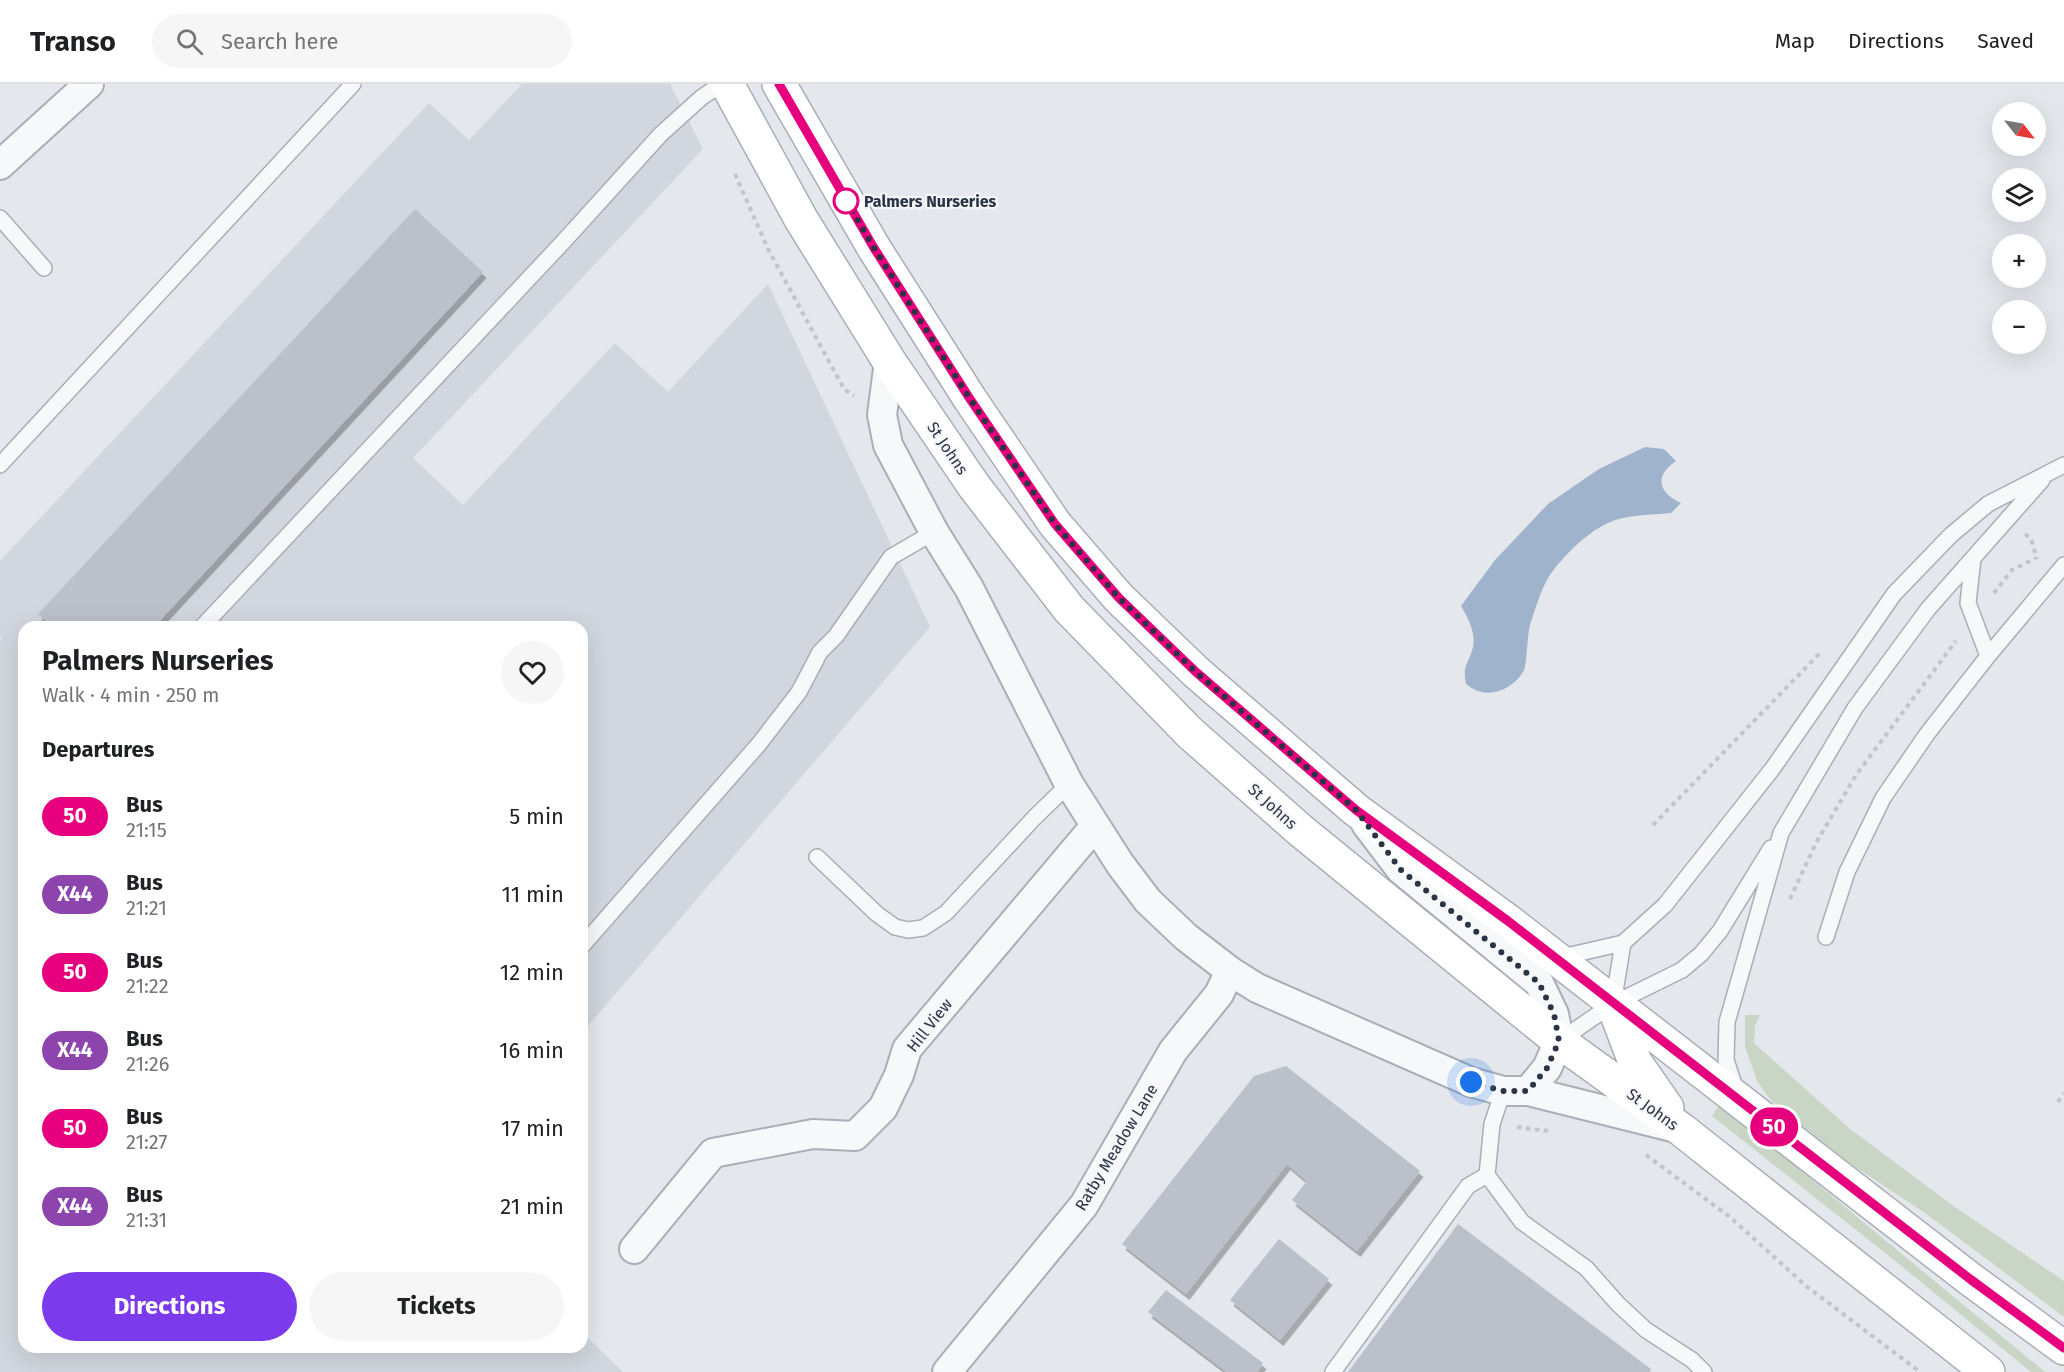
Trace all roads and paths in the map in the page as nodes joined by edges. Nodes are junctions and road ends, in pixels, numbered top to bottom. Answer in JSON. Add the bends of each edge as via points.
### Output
{"nodes":[{"id":1,"x":353,"y":84,"type":"edge"},
{"id":2,"x":722,"y":84,"type":"edge"},
{"id":3,"x":727,"y":84,"type":"edge"},
{"id":4,"x":779,"y":84,"type":"edge"},
{"id":5,"x":75,"y":89,"type":"edge"},
{"id":6,"x":0,"y":165,"type":"edge"},
{"id":7,"x":735,"y":173,"type":"dead end"},
{"id":8,"x":0,"y":218,"type":"edge"},
{"id":9,"x":44,"y":268,"type":"dead end"},
{"id":10,"x":889,"y":361,"type":"junction"},
{"id":11,"x":882,"y":415,"type":"junction"},
{"id":12,"x":0,"y":465,"type":"edge"},
{"id":13,"x":2064,"y":465,"type":"edge"},
{"id":14,"x":2048,"y":473,"type":"junction"},
{"id":15,"x":2006,"y":519,"type":"junction"},
{"id":16,"x":934,"y":532,"type":"junction"},
{"id":17,"x":1973,"y":558,"type":"junction"},
{"id":18,"x":2037,"y":558,"type":"junction"},
{"id":19,"x":2064,"y":564,"type":"edge"},
{"id":20,"x":2053,"y":578,"type":"junction"},
{"id":21,"x":1974,"y":617,"type":"junction"},
{"id":22,"x":208,"y":621,"type":"edge"},
{"id":23,"x":1988,"y":656,"type":"junction"},
{"id":24,"x":1069,"y":784,"type":"junction"},
{"id":25,"x":1356,"y":810,"type":"junction"},
{"id":26,"x":1095,"y":826,"type":"junction"},
{"id":27,"x":1781,"y":833,"type":"junction"},
{"id":28,"x":818,"y":857,"type":"dead end"},
{"id":29,"x":1786,"y":906,"type":"dead end"},
{"id":30,"x":1826,"y":937,"type":"dead end"},
{"id":31,"x":588,"y":939,"type":"edge"},
{"id":32,"x":1623,"y":943,"type":"junction"},
{"id":33,"x":1555,"y":958,"type":"junction"},
{"id":34,"x":1230,"y":971,"type":"junction"},
{"id":35,"x":1613,"y":1004,"type":"junction"},
{"id":36,"x":1559,"y":1041,"type":"junction"},
{"id":37,"x":1516,"y":1091,"type":"junction"},
{"id":38,"x":2064,"y":1094,"type":"edge"},
{"id":39,"x":1739,"y":1099,"type":"junction"},
{"id":40,"x":2058,"y":1102,"type":"dead end"},
{"id":41,"x":1492,"y":1124,"type":"junction"},
{"id":42,"x":1682,"y":1130,"type":"junction"},
{"id":43,"x":1557,"y":1132,"type":"dead end"},
{"id":44,"x":1637,"y":1153,"type":"dead end"},
{"id":45,"x":1658,"y":1163,"type":"junction"},
{"id":46,"x":1487,"y":1175,"type":"junction"},
{"id":47,"x":634,"y":1249,"type":"dead end"},
{"id":48,"x":2064,"y":1348,"type":"edge"},
{"id":49,"x":947,"y":1372,"type":"edge"},
{"id":50,"x":1333,"y":1372,"type":"edge"},
{"id":51,"x":1704,"y":1372,"type":"edge"},
{"id":52,"x":1920,"y":1372,"type":"edge"},
{"id":53,"x":1988,"y":1372,"type":"edge"}],
"edges":[{"from":1,"to":12,"type":"lane"},
{"from":2,"to":22,"type":"lane","via":[[661,134]]},
{"from":3,"to":10,"type":"main road","name":"St Johns","via":[[801,219]]},
{"from":4,"to":25,"type":"main road","via":[[874,248],[1055,524],[1119,598]]},
{"from":5,"to":6,"type":"street"},
{"from":7,"to":11,"type":"path","via":[[768,249],[844,389]]},
{"from":8,"to":9,"type":"lane"},
{"from":10,"to":11,"type":"street"},
{"from":10,"to":36,"type":"main road","name":"St Johns","via":[[974,486],[1070,609],[1190,733],[1300,830]]},
{"from":11,"to":16,"type":"street","via":[[888,445]]},
{"from":13,"to":14,"type":"lane"},
{"from":14,"to":15,"type":"lane"},
{"from":14,"to":32,"type":"lane","via":[[1988,504],[1951,535],[1894,594],[1773,768],[1665,905]]},
{"from":15,"to":17,"type":"lane"},
{"from":15,"to":18,"type":"path","via":[[2031,539]]},
{"from":16,"to":24,"type":"street","via":[[969,588]]},
{"from":16,"to":31,"type":"lane","via":[[891,557],[836,636],[820,652],[799,692],[759,744]]},
{"from":17,"to":21,"type":"lane","via":[[1968,603]]},
{"from":17,"to":27,"type":"lane","via":[[1928,609],[1855,708]]},
{"from":18,"to":20,"type":"path","via":[[2042,571]]},
{"from":18,"to":21,"type":"path","via":[[2012,570]]},
{"from":19,"to":20,"type":"lane"},
{"from":20,"to":23,"type":"lane"},
{"from":21,"to":23,"type":"lane"},
{"from":21,"to":29,"type":"path","via":[[1856,774],[1816,843]]},
{"from":23,"to":30,"type":"lane","via":[[1883,798],[1847,872]]},
{"from":24,"to":26,"type":"street"},
{"from":24,"to":28,"type":"lane","via":[[946,913],[923,928],[896,927],[877,914]]},
{"from":25,"to":33,"type":"main road"},
{"from":25,"to":36,"type":"street","via":[[1401,870],[1539,983],[1554,1014]]},
{"from":26,"to":34,"type":"street","via":[[1148,901]]},
{"from":26,"to":47,"type":"street","name":"Hill View","via":[[907,1049],[883,1108],[855,1136],[813,1134],[713,1153]]},
{"from":27,"to":35,"type":"lane","via":[[1720,931],[1701,954],[1682,970]]},
{"from":27,"to":39,"type":"lane","via":[[1726,1022],[1726,1060]]},
{"from":32,"to":33,"type":"lane"},
{"from":32,"to":35,"type":"lane"},
{"from":33,"to":35,"type":"main road"},
{"from":34,"to":37,"type":"street","via":[[1257,988],[1471,1082]]},
{"from":34,"to":49,"type":"street","name":"Ratby Meadow Lane","via":[[1219,994],[1173,1051],[1084,1205]]},
{"from":35,"to":36,"type":"lane"},
{"from":35,"to":39,"type":"main road"},
{"from":35,"to":42,"type":"main road","via":[[1635,1062]]},
{"from":36,"to":37,"type":"street","via":[[1547,1068]]},
{"from":36,"to":42,"type":"main road","name":"St Johns"},
{"from":37,"to":41,"type":"lane"},
{"from":37,"to":42,"type":"street"},
{"from":38,"to":40,"type":"path"},
{"from":39,"to":48,"type":"main road"},
{"from":41,"to":43,"type":"path"},
{"from":41,"to":46,"type":"lane"},
{"from":42,"to":45,"type":"path"},
{"from":42,"to":53,"type":"main road","name":"St Johns"},
{"from":44,"to":45,"type":"path"},
{"from":45,"to":52,"type":"path","via":[[1730,1217],[1806,1286]]},
{"from":46,"to":50,"type":"lane","via":[[1468,1186]]},
{"from":46,"to":51,"type":"lane","via":[[1522,1222],[1586,1268],[1646,1330]]}]}
